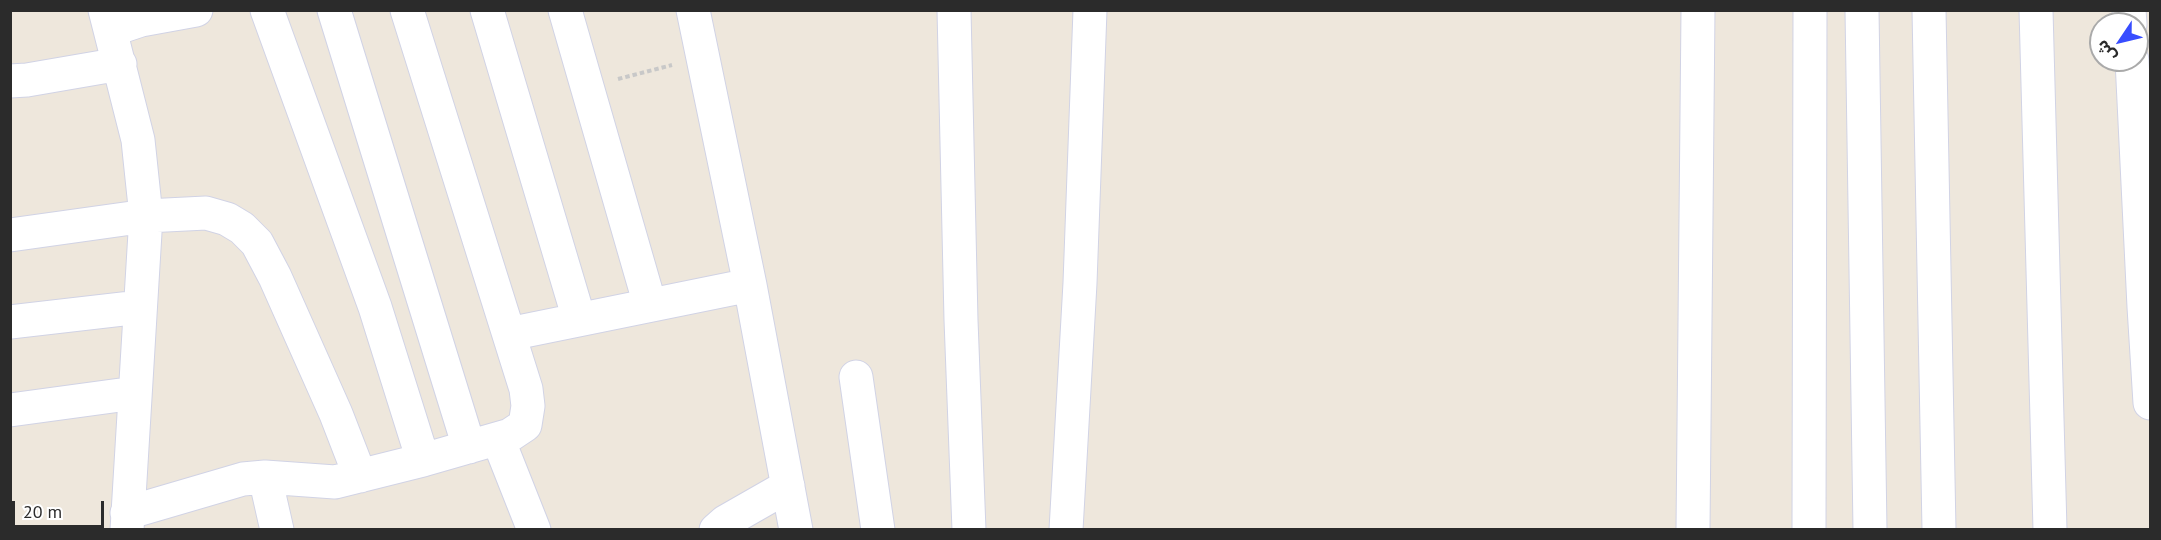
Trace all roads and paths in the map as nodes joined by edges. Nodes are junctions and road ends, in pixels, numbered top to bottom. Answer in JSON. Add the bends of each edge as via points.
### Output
{"nodes":[{"id":1,"x":196,"y":10,"type":"edge"},
{"id":2,"x":267,"y":10,"type":"edge"},
{"id":3,"x":334,"y":10,"type":"edge"},
{"id":4,"x":407,"y":10,"type":"edge"},
{"id":5,"x":487,"y":10,"type":"edge"},
{"id":6,"x":566,"y":10,"type":"edge"},
{"id":7,"x":693,"y":10,"type":"edge"},
{"id":8,"x":954,"y":10,"type":"edge"},
{"id":9,"x":1090,"y":10,"type":"edge"},
{"id":10,"x":1698,"y":10,"type":"edge"},
{"id":11,"x":1810,"y":10,"type":"edge"},
{"id":12,"x":1862,"y":10,"type":"edge"},
{"id":13,"x":1929,"y":10,"type":"edge"},
{"id":14,"x":2036,"y":10,"type":"edge"},
{"id":15,"x":108,"y":20,"type":"edge"},
{"id":16,"x":120,"y":64,"type":"junction"},
{"id":17,"x":2133,"y":72,"type":"edge"},
{"id":18,"x":10,"y":81,"type":"edge"},
{"id":19,"x":146,"y":216,"type":"junction"},
{"id":20,"x":10,"y":235,"type":"edge"},
{"id":21,"x":750,"y":285,"type":"junction"},
{"id":22,"x":650,"y":305,"type":"junction"},
{"id":23,"x":140,"y":307,"type":"junction"},
{"id":24,"x":579,"y":319,"type":"junction"},
{"id":25,"x":10,"y":322,"type":"edge"},
{"id":26,"x":510,"y":334,"type":"junction"},
{"id":27,"x":856,"y":377,"type":"dead end"},
{"id":28,"x":135,"y":393,"type":"junction"},
{"id":29,"x":2151,"y":403,"type":"edge"},
{"id":30,"x":10,"y":410,"type":"edge"},
{"id":31,"x":483,"y":443,"type":"junction"},
{"id":32,"x":423,"y":460,"type":"junction"},
{"id":33,"x":360,"y":476,"type":"junction"},
{"id":34,"x":265,"y":477,"type":"junction"},
{"id":35,"x":788,"y":486,"type":"junction"},
{"id":36,"x":127,"y":521,"type":"edge"},
{"id":37,"x":277,"y":530,"type":"edge"},
{"id":38,"x":534,"y":530,"type":"edge"},
{"id":39,"x":716,"y":530,"type":"edge"},
{"id":40,"x":796,"y":530,"type":"edge"},
{"id":41,"x":878,"y":530,"type":"edge"},
{"id":42,"x":969,"y":530,"type":"edge"},
{"id":43,"x":1065,"y":530,"type":"edge"},
{"id":44,"x":1693,"y":530,"type":"edge"},
{"id":45,"x":1809,"y":530,"type":"edge"},
{"id":46,"x":1870,"y":530,"type":"edge"},
{"id":47,"x":1939,"y":530,"type":"edge"},
{"id":48,"x":2050,"y":530,"type":"edge"}],
"edges":[{"from":1,"to":15,"type":"street","via":[[141,20]]},
{"from":2,"to":32,"type":"street","via":[[375,308]]},
{"from":3,"to":31,"type":"street"},
{"from":4,"to":26,"type":"street"},
{"from":5,"to":24,"type":"street"},
{"from":6,"to":22,"type":"street"},
{"from":7,"to":21,"type":"street"},
{"from":8,"to":42,"type":"street"},
{"from":9,"to":43,"type":"street","via":[[1080,283]]},
{"from":10,"to":44,"type":"street"},
{"from":11,"to":45,"type":"street"},
{"from":12,"to":46,"type":"street"},
{"from":13,"to":47,"type":"street"},
{"from":14,"to":48,"type":"street"},
{"from":15,"to":16,"type":"street"},
{"from":16,"to":18,"type":"street"},
{"from":16,"to":19,"type":"street","via":[[138,140]]},
{"from":17,"to":29,"type":"street"},
{"from":19,"to":20,"type":"street"},
{"from":19,"to":23,"type":"street"},
{"from":19,"to":33,"type":"street","via":[[206,213],[227,219],[257,243],[305,342]]},
{"from":21,"to":22,"type":"street"},
{"from":21,"to":35,"type":"street"},
{"from":22,"to":24,"type":"street"},
{"from":23,"to":25,"type":"street"},
{"from":23,"to":28,"type":"street"},
{"from":24,"to":26,"type":"street"},
{"from":26,"to":31,"type":"street","via":[[526,389],[525,425]]},
{"from":27,"to":41,"type":"street"},
{"from":28,"to":30,"type":"street"},
{"from":28,"to":36,"type":"street"},
{"from":31,"to":32,"type":"street"},
{"from":31,"to":38,"type":"street"},
{"from":32,"to":33,"type":"street"},
{"from":33,"to":34,"type":"street","via":[[335,482]]},
{"from":34,"to":36,"type":"street","via":[[243,479]]},
{"from":34,"to":37,"type":"street"},
{"from":35,"to":39,"type":"street"},
{"from":35,"to":40,"type":"street"}]}
